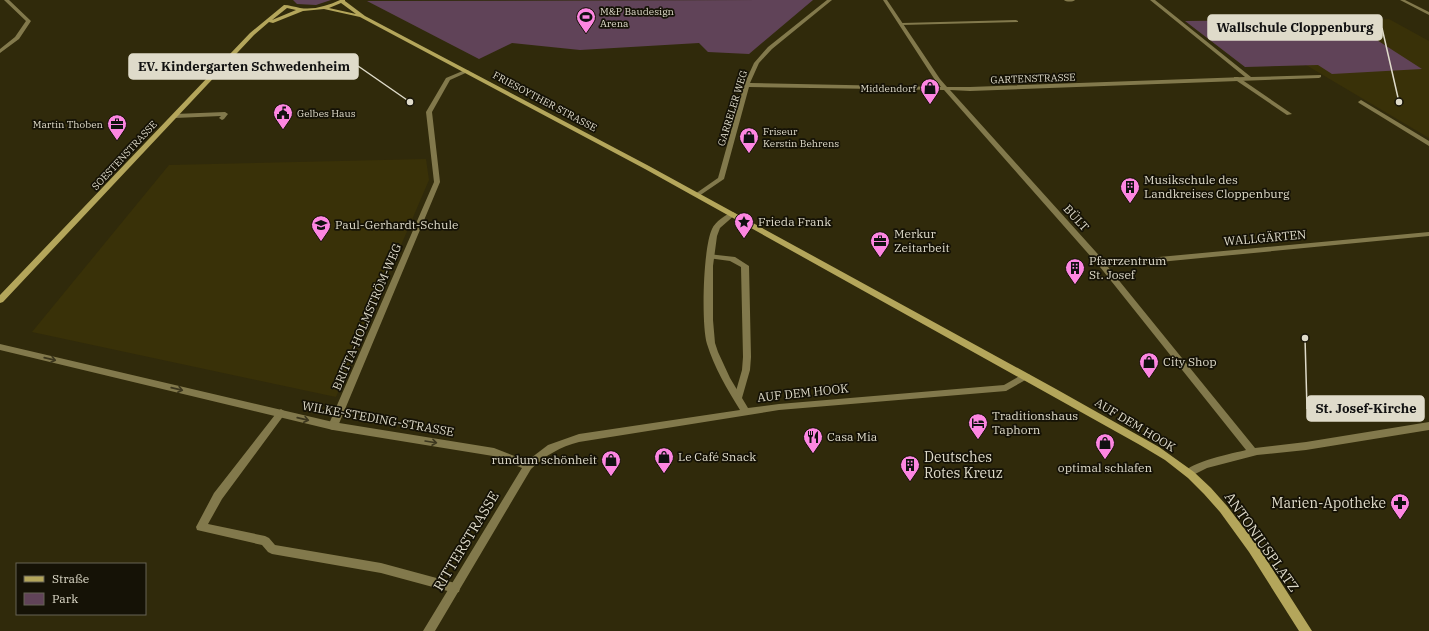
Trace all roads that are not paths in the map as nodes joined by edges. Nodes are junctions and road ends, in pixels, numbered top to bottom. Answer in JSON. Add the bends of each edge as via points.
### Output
{"nodes":[{"id":1,"x":6,"y":0,"type":"edge"},
{"id":2,"x":284,"y":0,"type":"edge"},
{"id":3,"x":342,"y":0,"type":"edge"},
{"id":4,"x":830,"y":0,"type":"edge"},
{"id":5,"x":885,"y":0,"type":"edge"},
{"id":6,"x":1066,"y":0,"type":"edge"},
{"id":7,"x":1073,"y":0,"type":"edge"},
{"id":8,"x":1152,"y":0,"type":"edge"},
{"id":9,"x":1402,"y":0,"type":"edge"},
{"id":10,"x":286,"y":6,"type":"junction"},
{"id":11,"x":324,"y":8,"type":"junction"},
{"id":12,"x":302,"y":10,"type":"junction"},
{"id":13,"x":1429,"y":14,"type":"edge"},
{"id":14,"x":364,"y":17,"type":"junction"},
{"id":15,"x":1016,"y":21,"type":"dead end"},
{"id":16,"x":264,"y":24,"type":"junction"},
{"id":17,"x":902,"y":24,"type":"junction"},
{"id":18,"x":0,"y":50,"type":"edge"},
{"id":19,"x":467,"y":70,"type":"junction"},
{"id":20,"x":1319,"y":76,"type":"dead end"},
{"id":21,"x":1236,"y":78,"type":"junction"},
{"id":22,"x":1249,"y":78,"type":"junction"},
{"id":23,"x":747,"y":85,"type":"junction"},
{"id":24,"x":946,"y":89,"type":"junction"},
{"id":25,"x":1361,"y":102,"type":"dead end"},
{"id":26,"x":1289,"y":114,"type":"dead end"},
{"id":27,"x":175,"y":116,"type":"junction"},
{"id":28,"x":222,"y":118,"type":"dead end"},
{"id":29,"x":1429,"y":144,"type":"edge"},
{"id":30,"x":697,"y":195,"type":"junction"},
{"id":31,"x":715,"y":205,"type":"joint"},
{"id":32,"x":733,"y":214,"type":"junction"},
{"id":33,"x":1429,"y":234,"type":"edge"},
{"id":34,"x":711,"y":256,"type":"junction"},
{"id":35,"x":1103,"y":265,"type":"junction"},
{"id":36,"x":0,"y":300,"type":"edge"},
{"id":37,"x":0,"y":347,"type":"edge"},
{"id":38,"x":1026,"y":376,"type":"junction"},
{"id":39,"x":738,"y":398,"type":"junction"},
{"id":40,"x":745,"y":411,"type":"junction"},
{"id":41,"x":281,"y":413,"type":"junction"},
{"id":42,"x":333,"y":426,"type":"junction"},
{"id":43,"x":1429,"y":426,"type":"edge"},
{"id":44,"x":1253,"y":452,"type":"junction"},
{"id":45,"x":528,"y":466,"type":"junction"},
{"id":46,"x":1189,"y":473,"type":"junction"},
{"id":47,"x":455,"y":588,"type":"junction"},
{"id":48,"x":429,"y":631,"type":"edge"},
{"id":49,"x":1306,"y":631,"type":"edge"}],
"edges":[{"from":1,"to":18,"type":"street","via":[[29,21],[17,38]]},
{"from":2,"to":10,"type":"street"},
{"from":3,"to":11,"type":"street","name":"FRIESOYTHER STRASSE"},
{"from":3,"to":14,"type":"street","name":"FRIESOYTHER STRASSE"},
{"from":4,"to":23,"type":"street","name":"GARRELER WEG","via":[[770,48],[757,63]]},
{"from":5,"to":17,"type":"street","name":"BÜLT"},
{"from":6,"to":7,"type":"street"},
{"from":8,"to":22,"type":"street"},
{"from":9,"to":13,"type":"street"},
{"from":10,"to":12,"type":"street","name":"FRIESOYTHER STRASSE"},
{"from":10,"to":16,"type":"street","name":"SOESTENSTRASSE"},
{"from":11,"to":12,"type":"street","name":"FRIESOYTHER STRASSE"},
{"from":11,"to":14,"type":"street","name":"FRIESOYTHER STRASSE"},
{"from":12,"to":16,"type":"street","name":"SOESTENSTRASSE"},
{"from":14,"to":19,"type":"street","name":"FRIESOYTHER STRASSE"},
{"from":15,"to":17,"type":"street"},
{"from":16,"to":27,"type":"street","name":"SOESTENSTRASSE"},
{"from":17,"to":24,"type":"street","name":"BÜLT"},
{"from":19,"to":30,"type":"street","name":"FRIESOYTHER STRASSE"},
{"from":19,"to":42,"type":"street","name":"BRITTA-HOLMSTRÖM-WEG","via":[[448,79],[429,112],[437,182]]},
{"from":20,"to":22,"type":"street","name":"GARTENSTRASSE"},
{"from":21,"to":22,"type":"street","name":"GARTENSTRASSE"},
{"from":21,"to":24,"type":"street","name":"GARTENSTRASSE","via":[[1159,83]]},
{"from":21,"to":26,"type":"street"},
{"from":23,"to":24,"type":"street","name":"GARTENSTRASSE"},
{"from":23,"to":30,"type":"street","name":"GARRELER WEG","via":[[721,179]]},
{"from":24,"to":35,"type":"street","name":"BÜLT"},
{"from":25,"to":29,"type":"street"},
{"from":27,"to":28,"type":"street","via":[[225,114]]},
{"from":27,"to":36,"type":"street","name":"SOESTENSTRASSE"},
{"from":30,"to":31,"type":"street","name":"FRIESOYTHER STRASSE"},
{"from":31,"to":32,"type":"street","name":"AUF DEM HOOK"},
{"from":32,"to":34,"type":"street","name":"AUF DEM HOOK","via":[[716,227],[711,242]]},
{"from":32,"to":38,"type":"street","name":"AUF DEM HOOK"},
{"from":33,"to":35,"type":"street","name":"WALLGÄRTEN"},
{"from":34,"to":39,"type":"street","name":"AUF DEM HOOK","via":[[710,341],[719,366]]},
{"from":34,"to":39,"type":"street","via":[[732,259],[745,266],[747,357]]},
{"from":35,"to":44,"type":"street","name":"BÜLT"},
{"from":37,"to":41,"type":"street","name":"WILKE-STEDING-STRASSE","one_way":true},
{"from":38,"to":40,"type":"street","name":"AUF DEM HOOK","via":[[1006,388]]},
{"from":38,"to":46,"type":"street","name":"AUF DEM HOOK","via":[[1129,434]]},
{"from":39,"to":40,"type":"street","name":"AUF DEM HOOK"},
{"from":40,"to":45,"type":"street","via":[[555,444]]},
{"from":41,"to":42,"type":"street","name":"WILKE-STEDING-STRASSE","one_way":true},
{"from":41,"to":47,"type":"street","via":[[218,496],[201,526],[265,541],[272,549],[381,568]]},
{"from":42,"to":45,"type":"street","name":"WILKE-STEDING-STRASSE","one_way":true,"via":[[494,452]]},
{"from":43,"to":44,"type":"street"},
{"from":44,"to":46,"type":"street","via":[[1205,465]]},
{"from":45,"to":47,"type":"street","name":"RITTERSTRASSE"},
{"from":46,"to":49,"type":"street","name":"ANTONIUSPLATZ","via":[[1232,520]]},
{"from":47,"to":48,"type":"street","name":"RITTERSTRASSE"}]}
